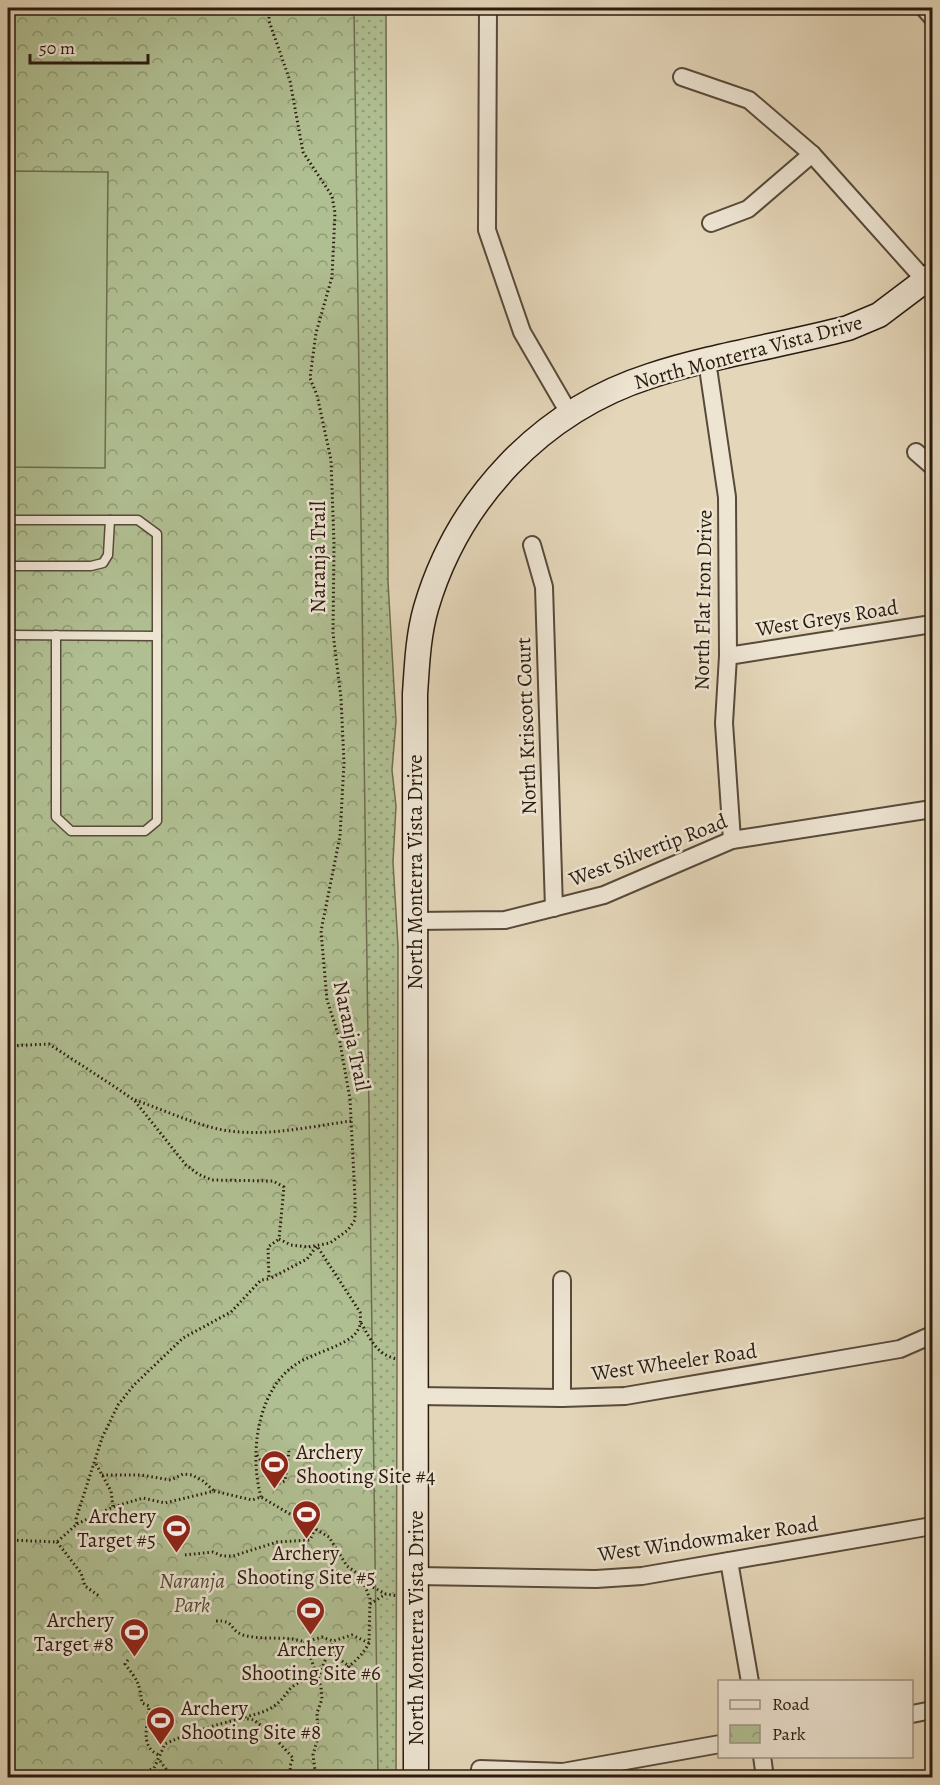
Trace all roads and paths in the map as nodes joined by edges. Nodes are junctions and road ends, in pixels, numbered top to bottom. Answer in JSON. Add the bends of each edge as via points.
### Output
{"nodes":[{"id":1,"x":269,"y":8,"type":"edge"},
{"id":2,"x":488,"y":8,"type":"edge"},
{"id":3,"x":924,"y":8,"type":"edge"},
{"id":4,"x":933,"y":17,"type":"edge"},
{"id":5,"x":682,"y":77,"type":"dead end"},
{"id":6,"x":812,"y":154,"type":"junction"},
{"id":7,"x":711,"y":223,"type":"dead end"},
{"id":8,"x":930,"y":282,"type":"edge"},
{"id":9,"x":707,"y":361,"type":"junction"},
{"id":10,"x":569,"y":413,"type":"junction"},
{"id":11,"x":916,"y":452,"type":"dead end"},
{"id":12,"x":933,"y":466,"type":"edge"},
{"id":13,"x":8,"y":520,"type":"edge"},
{"id":14,"x":110,"y":520,"type":"junction"},
{"id":15,"x":532,"y":545,"type":"dead end"},
{"id":16,"x":8,"y":566,"type":"edge"},
{"id":17,"x":933,"y":624,"type":"edge"},
{"id":18,"x":8,"y":635,"type":"edge"},
{"id":19,"x":56,"y":635,"type":"junction"},
{"id":20,"x":157,"y":636,"type":"junction"},
{"id":21,"x":728,"y":656,"type":"junction"},
{"id":22,"x":933,"y":809,"type":"edge"},
{"id":23,"x":732,"y":840,"type":"junction"},
{"id":24,"x":554,"y":908,"type":"junction"},
{"id":25,"x":414,"y":921,"type":"junction"},
{"id":26,"x":8,"y":1046,"type":"edge"},
{"id":27,"x":134,"y":1100,"type":"junction"},
{"id":28,"x":351,"y":1121,"type":"junction"},
{"id":29,"x":279,"y":1239,"type":"junction"},
{"id":30,"x":317,"y":1246,"type":"junction"},
{"id":31,"x":269,"y":1279,"type":"junction"},
{"id":32,"x":562,"y":1280,"type":"dead end"},
{"id":33,"x":361,"y":1323,"type":"junction"},
{"id":34,"x":933,"y":1335,"type":"edge"},
{"id":35,"x":399,"y":1359,"type":"dead end"},
{"id":36,"x":416,"y":1396,"type":"junction"},
{"id":37,"x":562,"y":1398,"type":"junction"},
{"id":38,"x":289,"y":1451,"type":"dead end"},
{"id":39,"x":256,"y":1454,"type":"junction"},
{"id":40,"x":96,"y":1464,"type":"junction"},
{"id":41,"x":102,"y":1475,"type":"junction"},
{"id":42,"x":214,"y":1491,"type":"junction"},
{"id":43,"x":261,"y":1497,"type":"junction"},
{"id":44,"x":113,"y":1507,"type":"junction"},
{"id":45,"x":77,"y":1524,"type":"junction"},
{"id":46,"x":933,"y":1526,"type":"edge"},
{"id":47,"x":315,"y":1529,"type":"junction"},
{"id":48,"x":8,"y":1540,"type":"edge"},
{"id":49,"x":57,"y":1542,"type":"junction"},
{"id":50,"x":185,"y":1555,"type":"dead end"},
{"id":51,"x":729,"y":1561,"type":"junction"},
{"id":52,"x":416,"y":1576,"type":"junction"},
{"id":53,"x":364,"y":1582,"type":"junction"},
{"id":54,"x":386,"y":1594,"type":"junction"},
{"id":55,"x":99,"y":1596,"type":"dead end"},
{"id":56,"x":399,"y":1596,"type":"dead end"},
{"id":57,"x":370,"y":1604,"type":"junction"},
{"id":58,"x":216,"y":1621,"type":"dead end"},
{"id":59,"x":333,"y":1641,"type":"junction"},
{"id":60,"x":305,"y":1642,"type":"junction"},
{"id":61,"x":369,"y":1643,"type":"junction"},
{"id":62,"x":330,"y":1647,"type":"junction"},
{"id":63,"x":128,"y":1660,"type":"dead end"},
{"id":64,"x":350,"y":1667,"type":"junction"},
{"id":65,"x":318,"y":1678,"type":"junction"},
{"id":66,"x":750,"y":1680,"type":"edge"},
{"id":67,"x":933,"y":1710,"type":"edge"},
{"id":68,"x":913,"y":1714,"type":"edge"},
{"id":69,"x":243,"y":1718,"type":"junction"},
{"id":70,"x":718,"y":1744,"type":"edge"},
{"id":71,"x":159,"y":1755,"type":"junction"},
{"id":72,"x":762,"y":1758,"type":"edge"},
{"id":73,"x":160,"y":1761,"type":"junction"},
{"id":74,"x":480,"y":1773,"type":"edge"},
{"id":75,"x":134,"y":1778,"type":"edge"},
{"id":76,"x":173,"y":1778,"type":"edge"},
{"id":77,"x":291,"y":1778,"type":"edge"},
{"id":78,"x":316,"y":1778,"type":"edge"},
{"id":79,"x":416,"y":1778,"type":"edge"},
{"id":80,"x":765,"y":1778,"type":"edge"}],
"edges":[{"from":1,"to":28,"type":"path","name":"Naranja Trail","via":[[269,21],[290,81],[303,152],[332,196],[335,213],[332,278],[314,341],[310,378],[331,460],[333,633],[344,763],[340,836],[321,931],[327,1000],[343,1058]]},
{"from":2,"to":10,"type":"street","via":[[487,230],[522,332]]},
{"from":3,"to":4,"type":"street"},
{"from":5,"to":6,"type":"street","via":[[749,100]]},
{"from":6,"to":7,"type":"street","via":[[748,209]]},
{"from":6,"to":8,"type":"street"},
{"from":8,"to":9,"type":"street","name":"North Monterra Vista Drive","via":[[879,315],[849,328]]},
{"from":9,"to":10,"type":"street","name":"North Monterra Vista Drive","via":[[650,376]]},
{"from":9,"to":21,"type":"street","name":"North Flat Iron Drive","via":[[727,497]]},
{"from":10,"to":25,"type":"street","name":"North Monterra Vista Drive","via":[[537,437],[478,499],[440,566],[426,610],[415,694]]},
{"from":11,"to":12,"type":"street"},
{"from":13,"to":14,"type":"lane"},
{"from":14,"to":16,"type":"lane","via":[[108,555],[103,563]]},
{"from":14,"to":20,"type":"lane","via":[[138,520],[157,534]]},
{"from":15,"to":24,"type":"street","name":"North Kriscott Court","via":[[544,587]]},
{"from":17,"to":21,"type":"street","name":"West Greys Road"},
{"from":18,"to":19,"type":"lane"},
{"from":19,"to":20,"type":"lane"},
{"from":19,"to":20,"type":"lane","via":[[56,817],[71,831],[145,831],[157,821]]},
{"from":21,"to":23,"type":"street","name":"North Flat Iron Drive","via":[[724,723]]},
{"from":22,"to":23,"type":"street","name":"West Silvertip Road"},
{"from":23,"to":24,"type":"street","name":"West Silvertip Road","via":[[604,895]]},
{"from":24,"to":25,"type":"street","name":"West Silvertip Road","via":[[505,920]]},
{"from":25,"to":36,"type":"street","name":"North Monterra Vista Drive"},
{"from":26,"to":27,"type":"path","name":"Naranja Trail","via":[[49,1044]]},
{"from":27,"to":28,"type":"path","name":"Naranja Trail","via":[[214,1128],[248,1133]]},
{"from":27,"to":29,"type":"path","name":"Naranja Trail","via":[[186,1165],[198,1174],[212,1180],[273,1181],[284,1187]]},
{"from":28,"to":30,"type":"path","name":"Naranja Trail","via":[[355,1220],[330,1243]]},
{"from":29,"to":30,"type":"path","via":[[291,1245]]},
{"from":29,"to":31,"type":"path","name":"Naranja Trail","via":[[268,1247]]},
{"from":30,"to":31,"type":"path","name":"Naranja Trail","via":[[307,1258]]},
{"from":30,"to":33,"type":"path","via":[[360,1312]]},
{"from":31,"to":40,"type":"path","name":"Naranja Trail","via":[[261,1280],[231,1312],[183,1338],[134,1385],[118,1405],[102,1438]]},
{"from":32,"to":37,"type":"street"},
{"from":33,"to":35,"type":"path","via":[[377,1350],[386,1357]]},
{"from":33,"to":39,"type":"path","via":[[355,1335],[296,1364],[267,1395]]},
{"from":34,"to":37,"type":"street","name":"West Wheeler Road","via":[[888,1351],[626,1396]]},
{"from":36,"to":37,"type":"street","name":"West Wheeler Road"},
{"from":36,"to":52,"type":"street","name":"North Monterra Vista Drive"},
{"from":38,"to":39,"type":"path","via":[[285,1481],[280,1483],[273,1480]]},
{"from":39,"to":43,"type":"path"},
{"from":40,"to":41,"type":"path"},
{"from":40,"to":45,"type":"path","name":"Naranja Trail"},
{"from":41,"to":42,"type":"path","via":[[171,1480],[183,1474],[192,1475]]},
{"from":41,"to":44,"type":"path","via":[[111,1491]]},
{"from":42,"to":43,"type":"path","via":[[252,1500]]},
{"from":42,"to":44,"type":"path","via":[[165,1503],[143,1498]]},
{"from":43,"to":47,"type":"path"},
{"from":44,"to":45,"type":"path"},
{"from":45,"to":49,"type":"path"},
{"from":46,"to":51,"type":"street","name":"West Windowmaker Road"},
{"from":47,"to":50,"type":"path","via":[[310,1540],[277,1542],[233,1556],[213,1552]]},
{"from":47,"to":53,"type":"path","via":[[329,1537],[347,1566]]},
{"from":48,"to":49,"type":"path"},
{"from":49,"to":55,"type":"path","via":[[81,1573],[85,1586]]},
{"from":51,"to":52,"type":"street","name":"West Windowmaker Road","via":[[642,1576],[596,1579]]},
{"from":51,"to":66,"type":"street"},
{"from":52,"to":79,"type":"street","name":"North Monterra Vista Drive"},
{"from":53,"to":54,"type":"path"},
{"from":53,"to":57,"type":"path"},
{"from":54,"to":56,"type":"path"},
{"from":54,"to":57,"type":"path"},
{"from":57,"to":61,"type":"path"},
{"from":58,"to":60,"type":"path","via":[[225,1620],[245,1636],[281,1636]]},
{"from":59,"to":60,"type":"path","via":[[322,1637]]},
{"from":59,"to":61,"type":"path","via":[[352,1635]]},
{"from":59,"to":62,"type":"path"},
{"from":60,"to":65,"type":"path"},
{"from":61,"to":64,"type":"path"},
{"from":62,"to":64,"type":"path"},
{"from":62,"to":65,"type":"path"},
{"from":63,"to":71,"type":"path","via":[[125,1664],[140,1684],[142,1703],[150,1709],[147,1742]]},
{"from":64,"to":65,"type":"path"},
{"from":65,"to":69,"type":"path","via":[[292,1686],[267,1711]]},
{"from":65,"to":78,"type":"path","via":[[322,1699],[316,1713]]},
{"from":67,"to":68,"type":"street"},
{"from":69,"to":71,"type":"path","via":[[175,1739],[165,1744]]},
{"from":69,"to":77,"type":"path","via":[[254,1720],[293,1758]]},
{"from":70,"to":74,"type":"street","via":[[563,1772]]},
{"from":71,"to":73,"type":"path"},
{"from":72,"to":80,"type":"street"},
{"from":73,"to":75,"type":"path"},
{"from":73,"to":76,"type":"path"}]}
